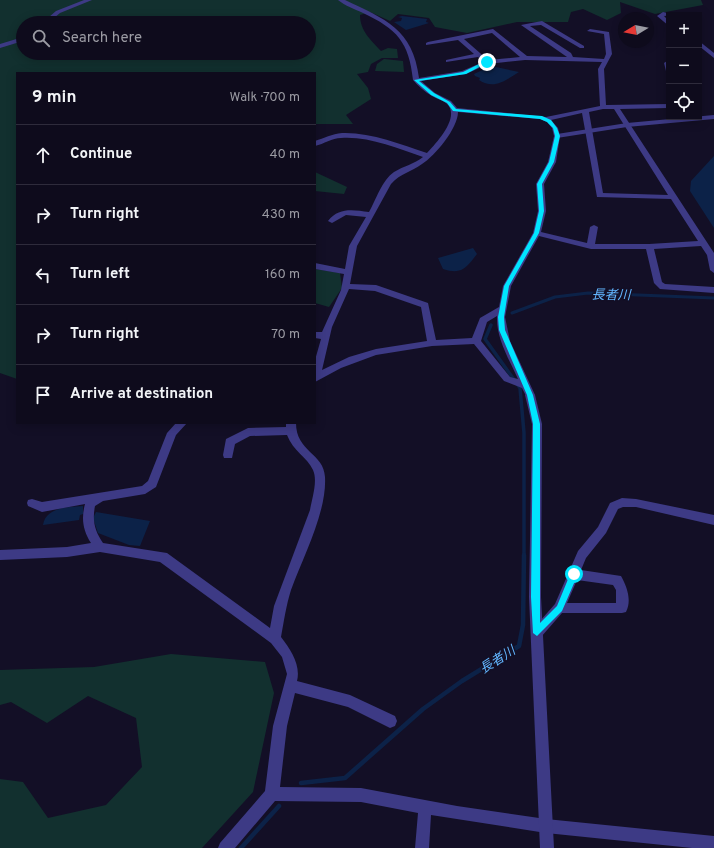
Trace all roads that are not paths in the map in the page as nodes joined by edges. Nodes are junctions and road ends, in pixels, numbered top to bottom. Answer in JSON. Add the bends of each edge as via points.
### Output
{"nodes":[{"id":1,"x":89,"y":0,"type":"edge"},
{"id":2,"x":341,"y":0,"type":"edge"},
{"id":3,"x":666,"y":14,"type":"edge"},
{"id":4,"x":53,"y":16,"type":"edge"},
{"id":5,"x":666,"y":21,"type":"edge"},
{"id":6,"x":590,"y":30,"type":"dead end"},
{"id":7,"x":459,"y":38,"type":"junction"},
{"id":8,"x":16,"y":41,"type":"edge"},
{"id":9,"x":428,"y":44,"type":"dead end"},
{"id":10,"x":0,"y":46,"type":"edge"},
{"id":11,"x":702,"y":46,"type":"edge"},
{"id":12,"x":582,"y":47,"type":"dead end"},
{"id":13,"x":479,"y":55,"type":"junction"},
{"id":14,"x":714,"y":56,"type":"edge"},
{"id":15,"x":570,"y":57,"type":"junction"},
{"id":16,"x":525,"y":58,"type":"junction"},
{"id":17,"x":448,"y":61,"type":"dead end"},
{"id":18,"x":606,"y":61,"type":"junction"},
{"id":19,"x":487,"y":62,"type":"junction"},
{"id":20,"x":416,"y":80,"type":"junction"},
{"id":21,"x":666,"y":106,"type":"edge"},
{"id":22,"x":603,"y":107,"type":"junction"},
{"id":23,"x":616,"y":107,"type":"junction"},
{"id":24,"x":455,"y":110,"type":"junction"},
{"id":25,"x":583,"y":110,"type":"junction"},
{"id":26,"x":702,"y":117,"type":"edge"},
{"id":27,"x":714,"y":117,"type":"edge"},
{"id":28,"x":544,"y":119,"type":"junction"},
{"id":29,"x":669,"y":120,"type":"edge"},
{"id":30,"x":627,"y":125,"type":"junction"},
{"id":31,"x":589,"y":131,"type":"junction"},
{"id":32,"x":558,"y":136,"type":"junction"},
{"id":33,"x":316,"y":144,"type":"edge"},
{"id":34,"x":428,"y":156,"type":"junction"},
{"id":35,"x":675,"y":197,"type":"junction"},
{"id":36,"x":370,"y":215,"type":"junction"},
{"id":37,"x":332,"y":221,"type":"dead end"},
{"id":38,"x":594,"y":227,"type":"dead end"},
{"id":39,"x":537,"y":233,"type":"junction"},
{"id":40,"x":704,"y":243,"type":"junction"},
{"id":41,"x":590,"y":246,"type":"junction"},
{"id":42,"x":649,"y":247,"type":"junction"},
{"id":43,"x":316,"y":266,"type":"edge"},
{"id":44,"x":714,"y":270,"type":"edge"},
{"id":45,"x":348,"y":272,"type":"junction"},
{"id":46,"x":345,"y":286,"type":"junction"},
{"id":47,"x":714,"y":290,"type":"edge"},
{"id":48,"x":501,"y":309,"type":"junction"},
{"id":49,"x":316,"y":335,"type":"edge"},
{"id":50,"x":326,"y":336,"type":"junction"},
{"id":51,"x":476,"y":341,"type":"junction"},
{"id":52,"x":432,"y":343,"type":"junction"},
{"id":53,"x":316,"y":374,"type":"edge"},
{"id":54,"x":316,"y":377,"type":"edge"},
{"id":55,"x":526,"y":389,"type":"junction"},
{"id":56,"x":181,"y":424,"type":"edge"},
{"id":57,"x":290,"y":427,"type":"edge"},
{"id":58,"x":228,"y":455,"type":"dead end"},
{"id":59,"x":100,"y":497,"type":"junction"},
{"id":60,"x":32,"y":503,"type":"dead end"},
{"id":61,"x":714,"y":520,"type":"edge"},
{"id":62,"x":100,"y":547,"type":"junction"},
{"id":63,"x":0,"y":555,"type":"edge"},
{"id":64,"x":574,"y":574,"type":"junction"},
{"id":65,"x":560,"y":608,"type":"junction"},
{"id":66,"x":537,"y":633,"type":"junction"},
{"id":67,"x":275,"y":639,"type":"junction"},
{"id":68,"x":291,"y":686,"type":"junction"},
{"id":69,"x":390,"y":721,"type":"dead end"},
{"id":70,"x":272,"y":794,"type":"junction"},
{"id":71,"x":425,"y":807,"type":"junction"},
{"id":72,"x":546,"y":826,"type":"junction"},
{"id":73,"x":714,"y":843,"type":"edge"},
{"id":74,"x":224,"y":848,"type":"edge"},
{"id":75,"x":422,"y":848,"type":"edge"},
{"id":76,"x":547,"y":848,"type":"edge"}],
"edges":[{"from":1,"to":4,"type":"street"},
{"from":2,"to":20,"type":"street","via":[[384,22],[407,42],[412,52]]},
{"from":3,"to":5,"type":"street","via":[[660,16]]},
{"from":6,"to":18,"type":"street","via":[[607,33],[609,54]]},
{"from":7,"to":9,"type":"street"},
{"from":7,"to":13,"type":"street"},
{"from":7,"to":16,"type":"street","via":[[494,31]]},
{"from":8,"to":10,"type":"street"},
{"from":11,"to":14,"type":"street"},
{"from":12,"to":15,"type":"street","via":[[542,23],[524,25]]},
{"from":13,"to":17,"type":"street"},
{"from":13,"to":19,"type":"street"},
{"from":15,"to":16,"type":"street"},
{"from":15,"to":18,"type":"street"},
{"from":16,"to":19,"type":"street"},
{"from":18,"to":22,"type":"street","via":[[601,69]]},
{"from":19,"to":20,"type":"street","via":[[464,73]]},
{"from":20,"to":24,"type":"street","via":[[433,94],[449,102]]},
{"from":21,"to":23,"type":"street"},
{"from":22,"to":23,"type":"street"},
{"from":22,"to":25,"type":"street"},
{"from":23,"to":30,"type":"street"},
{"from":24,"to":28,"type":"street"},
{"from":24,"to":34,"type":"street","via":[[451,127]]},
{"from":25,"to":28,"type":"street"},
{"from":25,"to":31,"type":"street","via":[[587,114]]},
{"from":26,"to":27,"type":"street"},
{"from":28,"to":32,"type":"street","via":[[555,128]]},
{"from":29,"to":30,"type":"street"},
{"from":30,"to":31,"type":"street"},
{"from":30,"to":35,"type":"street"},
{"from":31,"to":32,"type":"street"},
{"from":31,"to":35,"type":"street","via":[[600,195]]},
{"from":32,"to":39,"type":"street","via":[[552,162],[540,184],[542,211]]},
{"from":33,"to":34,"type":"street","via":[[333,136],[352,136],[400,146]]},
{"from":34,"to":36,"type":"street","via":[[396,174],[388,182]]},
{"from":35,"to":40,"type":"street"},
{"from":36,"to":37,"type":"street","via":[[349,212],[338,214]]},
{"from":36,"to":45,"type":"street","via":[[353,246]]},
{"from":38,"to":41,"type":"street"},
{"from":39,"to":41,"type":"street"},
{"from":39,"to":48,"type":"street","via":[[507,286]]},
{"from":40,"to":42,"type":"street"},
{"from":40,"to":44,"type":"street","via":[[711,255]]},
{"from":41,"to":42,"type":"street"},
{"from":42,"to":47,"type":"street","via":[[658,283],[663,287]]},
{"from":43,"to":45,"type":"street"},
{"from":45,"to":46,"type":"street"},
{"from":46,"to":50,"type":"street"},
{"from":46,"to":52,"type":"street","via":[[376,288],[425,305]]},
{"from":48,"to":51,"type":"street","via":[[483,320]]},
{"from":48,"to":55,"type":"street","via":[[502,330]]},
{"from":49,"to":50,"type":"street"},
{"from":50,"to":53,"type":"street"},
{"from":51,"to":52,"type":"street"},
{"from":51,"to":55,"type":"street","via":[[507,380]]},
{"from":52,"to":54,"type":"street","via":[[347,360]]},
{"from":55,"to":66,"type":"street","via":[[537,424]]},
{"from":56,"to":59,"type":"street","via":[[172,433],[152,484],[145,490]]},
{"from":57,"to":58,"type":"street","via":[[248,432],[230,442]]},
{"from":57,"to":67,"type":"street","via":[[298,448],[315,462],[320,475],[308,532],[280,606]]},
{"from":59,"to":60,"type":"street","via":[[42,507]]},
{"from":59,"to":62,"type":"street","via":[[90,504],[87,516],[89,533]]},
{"from":61,"to":64,"type":"street","via":[[636,502],[622,502],[614,506],[602,530],[582,555]]},
{"from":62,"to":63,"type":"street","via":[[67,552]]},
{"from":62,"to":67,"type":"street","via":[[163,557]]},
{"from":64,"to":65,"type":"street"},
{"from":64,"to":65,"type":"street","via":[[617,580],[622,589],[622,608]]},
{"from":65,"to":66,"type":"street"},
{"from":66,"to":72,"type":"street"},
{"from":67,"to":68,"type":"street","via":[[287,654],[293,674]]},
{"from":68,"to":69,"type":"street","via":[[350,702]]},
{"from":68,"to":70,"type":"street","via":[[280,726]]},
{"from":70,"to":71,"type":"street","via":[[361,795]]},
{"from":70,"to":74,"type":"street"},
{"from":71,"to":72,"type":"street"},
{"from":71,"to":75,"type":"street"},
{"from":72,"to":73,"type":"street"},
{"from":72,"to":76,"type":"street"}]}
